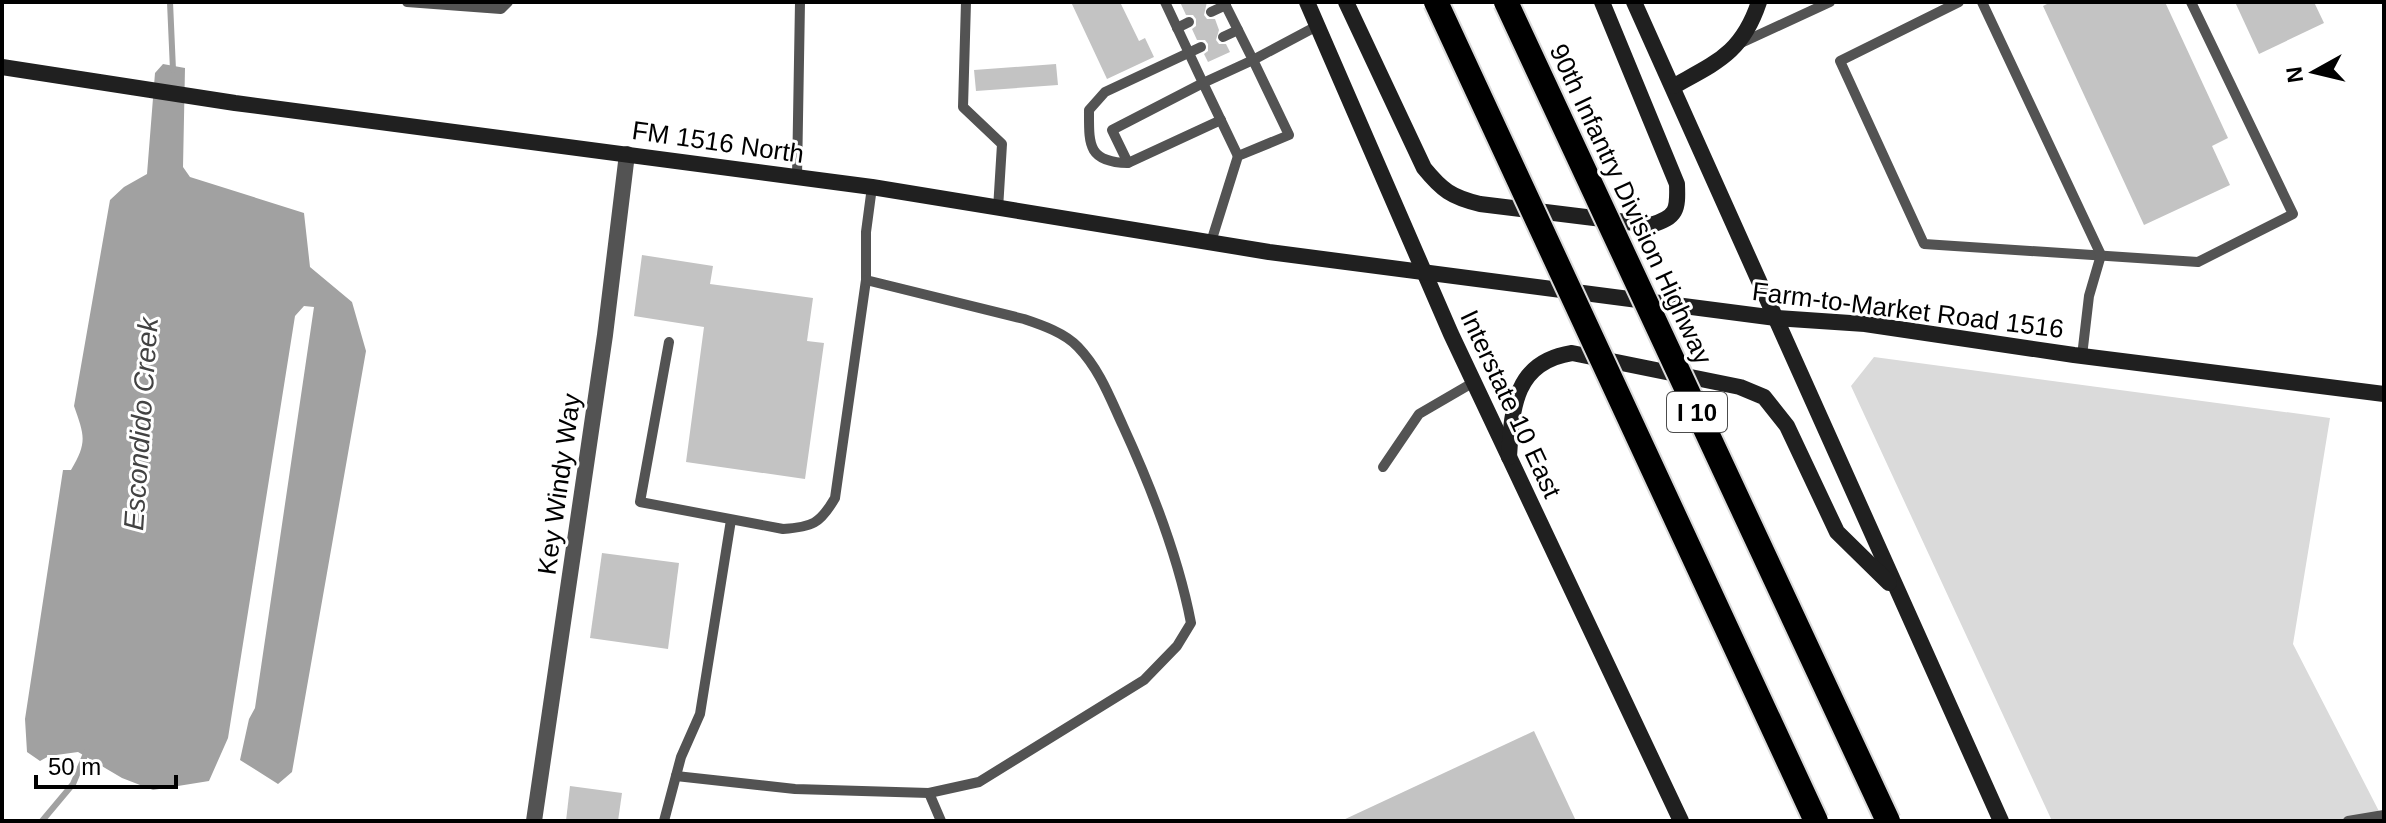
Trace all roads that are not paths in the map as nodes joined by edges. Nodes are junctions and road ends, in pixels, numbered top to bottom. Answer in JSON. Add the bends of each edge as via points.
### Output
{"nodes":[{"id":1,"x":407,"y":2,"type":"edge"},
{"id":2,"x":508,"y":2,"type":"edge"},
{"id":3,"x":800,"y":2,"type":"edge"},
{"id":4,"x":966,"y":2,"type":"edge"},
{"id":5,"x":1307,"y":2,"type":"edge"},
{"id":6,"x":1346,"y":2,"type":"edge"},
{"id":7,"x":1436,"y":2,"type":"edge"},
{"id":8,"x":1506,"y":2,"type":"edge"},
{"id":9,"x":1602,"y":2,"type":"edge"},
{"id":10,"x":1634,"y":2,"type":"edge"},
{"id":11,"x":1759,"y":2,"type":"edge"},
{"id":12,"x":1830,"y":2,"type":"edge"},
{"id":13,"x":1959,"y":2,"type":"edge"},
{"id":14,"x":1982,"y":2,"type":"edge"},
{"id":15,"x":2191,"y":2,"type":"edge"},
{"id":16,"x":1169,"y":3,"type":"edge"},
{"id":17,"x":1225,"y":3,"type":"edge"},
{"id":18,"x":1211,"y":12,"type":"dead end"},
{"id":19,"x":1189,"y":22,"type":"dead end"},
{"id":20,"x":1317,"y":26,"type":"junction"},
{"id":21,"x":1177,"y":28,"type":"junction"},
{"id":22,"x":1238,"y":30,"type":"junction"},
{"id":23,"x":1223,"y":37,"type":"dead end"},
{"id":24,"x":1738,"y":44,"type":"junction"},
{"id":25,"x":1201,"y":47,"type":"dead end"},
{"id":26,"x":1189,"y":53,"type":"junction"},
{"id":27,"x":1253,"y":60,"type":"junction"},
{"id":28,"x":2,"y":67,"type":"edge"},
{"id":29,"x":1203,"y":83,"type":"junction"},
{"id":30,"x":1674,"y":86,"type":"junction"},
{"id":31,"x":1221,"y":120,"type":"junction"},
{"id":32,"x":627,"y":154,"type":"junction"},
{"id":33,"x":1238,"y":156,"type":"junction"},
{"id":34,"x":1128,"y":163,"type":"junction"},
{"id":35,"x":797,"y":177,"type":"junction"},
{"id":36,"x":872,"y":187,"type":"junction"},
{"id":37,"x":998,"y":209,"type":"junction"},
{"id":38,"x":1211,"y":242,"type":"junction"},
{"id":39,"x":2101,"y":255,"type":"junction"},
{"id":40,"x":1426,"y":273,"type":"junction"},
{"id":41,"x":866,"y":280,"type":"junction"},
{"id":42,"x":1776,"y":318,"type":"junction"},
{"id":43,"x":669,"y":342,"type":"dead end"},
{"id":44,"x":2082,"y":356,"type":"junction"},
{"id":45,"x":1474,"y":382,"type":"junction"},
{"id":46,"x":2384,"y":394,"type":"edge"},
{"id":47,"x":1509,"y":458,"type":"junction"},
{"id":48,"x":1383,"y":467,"type":"dead end"},
{"id":49,"x":731,"y":520,"type":"junction"},
{"id":50,"x":1896,"y":590,"type":"junction"},
{"id":51,"x":676,"y":776,"type":"junction"},
{"id":52,"x":929,"y":793,"type":"junction"},
{"id":53,"x":2384,"y":815,"type":"edge"},
{"id":54,"x":534,"y":821,"type":"edge"},
{"id":55,"x":664,"y":821,"type":"edge"},
{"id":56,"x":941,"y":821,"type":"edge"},
{"id":57,"x":1681,"y":821,"type":"edge"},
{"id":58,"x":1816,"y":821,"type":"edge"},
{"id":59,"x":1888,"y":821,"type":"edge"},
{"id":60,"x":2001,"y":821,"type":"edge"},
{"id":61,"x":2348,"y":821,"type":"edge"}],
"edges":[{"from":1,"to":2,"type":"lane","via":[[501,9]]},
{"from":3,"to":35,"type":"lane"},
{"from":4,"to":37,"type":"lane","via":[[963,107],[1002,144]]},
{"from":5,"to":20,"type":"main road","name":"Interstate 10 East"},
{"from":6,"to":9,"type":"main road","via":[[1424,168],[1455,198],[1651,225],[1668,220],[1678,206],[1677,184]]},
{"from":7,"to":58,"type":"highway","number":"I 10","bridge":true},
{"from":8,"to":59,"type":"highway","name":"90th Infantry Division Highway","number":"I 10","bridge":true},
{"from":10,"to":30,"type":"main road"},
{"from":11,"to":24,"type":"main road"},
{"from":12,"to":24,"type":"lane"},
{"from":13,"to":39,"type":"lane","via":[[1840,61],[1924,244]]},
{"from":14,"to":39,"type":"lane"},
{"from":15,"to":39,"type":"lane","via":[[2293,214],[2198,262]]},
{"from":16,"to":21,"type":"lane"},
{"from":17,"to":18,"type":"lane"},
{"from":17,"to":22,"type":"lane"},
{"from":19,"to":21,"type":"lane"},
{"from":20,"to":27,"type":"lane"},
{"from":20,"to":40,"type":"main road","name":"Interstate 10 East"},
{"from":21,"to":26,"type":"lane"},
{"from":22,"to":23,"type":"lane"},
{"from":22,"to":27,"type":"lane"},
{"from":24,"to":30,"type":"main road","via":[[1724,58]]},
{"from":25,"to":26,"type":"lane"},
{"from":26,"to":29,"type":"lane"},
{"from":26,"to":34,"type":"lane","via":[[1105,92],[1089,110],[1094,152],[1109,162]]},
{"from":27,"to":29,"type":"lane"},
{"from":27,"to":33,"type":"lane","via":[[1289,135]]},
{"from":28,"to":32,"type":"main road","name":"FM 1516 North"},
{"from":29,"to":31,"type":"lane"},
{"from":29,"to":34,"type":"lane","via":[[1112,130]]},
{"from":30,"to":42,"type":"main road"},
{"from":31,"to":33,"type":"lane"},
{"from":31,"to":34,"type":"lane"},
{"from":32,"to":35,"type":"main road","name":"FM 1516 North"},
{"from":32,"to":54,"type":"street","name":"Key Windy Way"},
{"from":33,"to":38,"type":"lane"},
{"from":35,"to":36,"type":"main road","name":"FM 1516 North"},
{"from":36,"to":37,"type":"main road","name":"FM 1516 North"},
{"from":36,"to":41,"type":"lane"},
{"from":37,"to":38,"type":"main road","name":"FM 1516 North"},
{"from":38,"to":40,"type":"main road","name":"FM 1516 North"},
{"from":39,"to":44,"type":"lane","via":[[2089,296]]},
{"from":40,"to":42,"type":"main road","name":"Farm-to-Market Road 1516"},
{"from":40,"to":45,"type":"main road","name":"Interstate 10 East"},
{"from":41,"to":49,"type":"lane","via":[[835,498],[817,522],[795,528]]},
{"from":41,"to":52,"type":"lane","via":[[1024,319],[1075,344],[1099,371],[1144,471],[1183,583],[1191,623],[1144,680],[979,782]]},
{"from":42,"to":44,"type":"main road","name":"Farm-to-Market Road 1516","via":[[1865,324]]},
{"from":42,"to":50,"type":"main road"},
{"from":43,"to":49,"type":"lane","via":[[640,502]]},
{"from":44,"to":46,"type":"main road","name":"Farm-to-Market Road 1516"},
{"from":45,"to":47,"type":"main road","name":"Interstate 10 East"},
{"from":45,"to":48,"type":"lane","via":[[1419,414]]},
{"from":47,"to":50,"type":"main road","via":[[1519,389],[1553,356],[1572,353],[1740,387],[1764,397],[1787,426],[1837,532]]},
{"from":47,"to":57,"type":"main road","name":"Interstate 10 East"},
{"from":49,"to":51,"type":"lane","via":[[700,714]]},
{"from":50,"to":60,"type":"main road"},
{"from":51,"to":52,"type":"lane","via":[[795,789]]},
{"from":51,"to":55,"type":"lane"},
{"from":52,"to":56,"type":"lane"},
{"from":53,"to":61,"type":"lane"}]}
